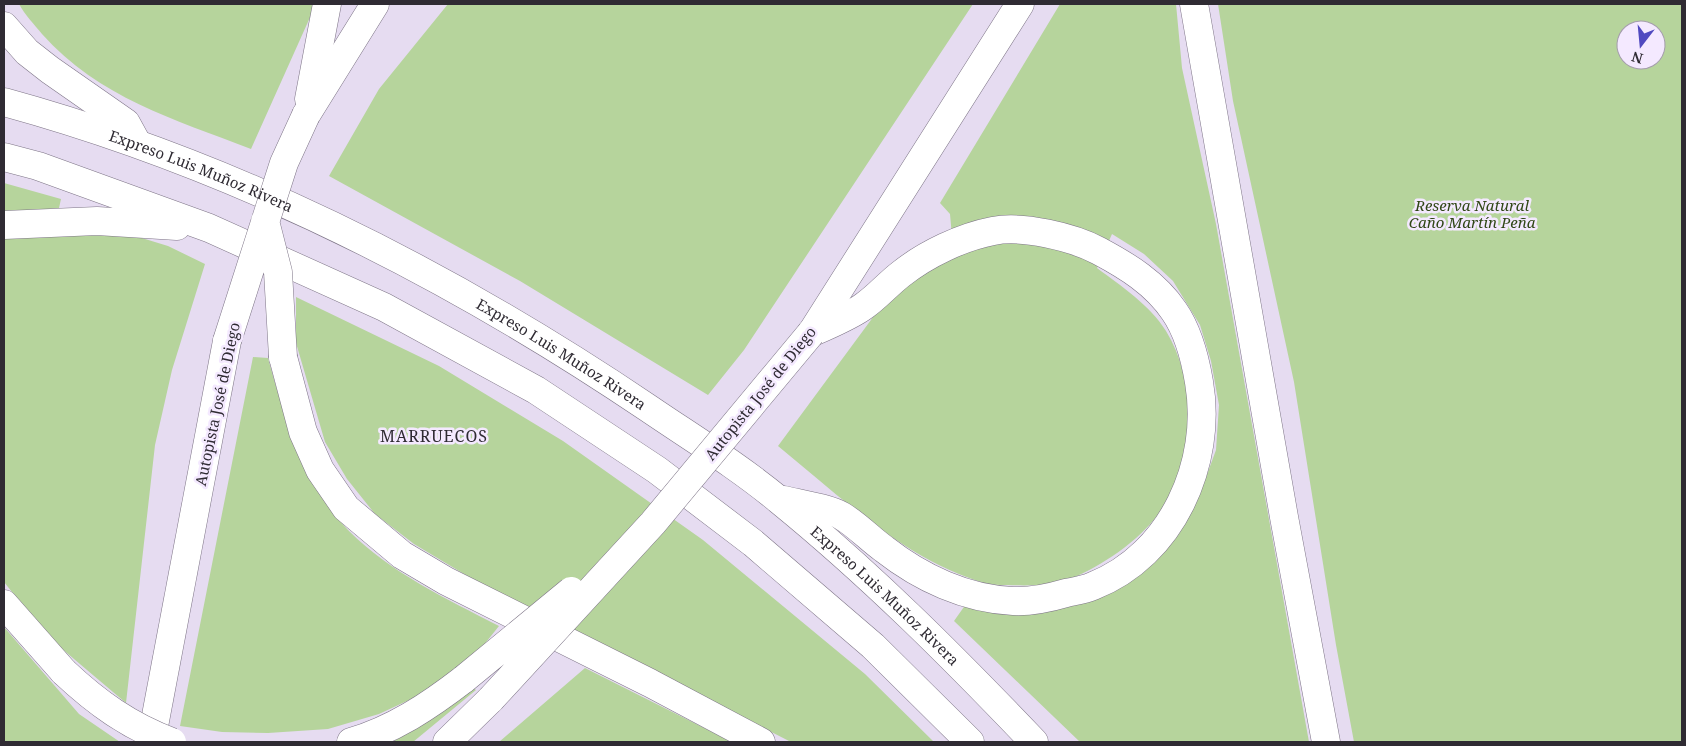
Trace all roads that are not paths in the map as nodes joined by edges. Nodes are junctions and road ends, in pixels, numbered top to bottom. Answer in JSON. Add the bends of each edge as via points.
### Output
{"nodes":[{"id":1,"x":326,"y":4,"type":"edge"},
{"id":2,"x":375,"y":4,"type":"edge"},
{"id":3,"x":1020,"y":4,"type":"edge"},
{"id":4,"x":1194,"y":4,"type":"edge"},
{"id":5,"x":4,"y":26,"type":"edge"},
{"id":6,"x":4,"y":102,"type":"edge"},
{"id":7,"x":306,"y":116,"type":"junction"},
{"id":8,"x":137,"y":143,"type":"junction"},
{"id":9,"x":4,"y":157,"type":"edge"},
{"id":10,"x":266,"y":221,"type":"junction"},
{"id":11,"x":4,"y":225,"type":"edge"},
{"id":12,"x":209,"y":228,"type":"junction"},
{"id":13,"x":811,"y":333,"type":"junction"},
{"id":14,"x":777,"y":498,"type":"junction"},
{"id":15,"x":653,"y":523,"type":"junction"},
{"id":16,"x":4,"y":604,"type":"edge"},
{"id":17,"x":151,"y":742,"type":"edge"},
{"id":18,"x":172,"y":742,"type":"edge"},
{"id":19,"x":351,"y":742,"type":"edge"},
{"id":20,"x":447,"y":742,"type":"edge"},
{"id":21,"x":761,"y":742,"type":"edge"},
{"id":22,"x":970,"y":742,"type":"edge"},
{"id":23,"x":1034,"y":742,"type":"edge"},
{"id":24,"x":1326,"y":742,"type":"edge"}],
"edges":[{"from":1,"to":7,"type":"highway"},
{"from":2,"to":7,"type":"highway","name":"Autopista José de Diego"},
{"from":3,"to":13,"type":"highway","name":"Autopista José de Diego"},
{"from":4,"to":24,"type":"highway"},
{"from":5,"to":8,"type":"highway","via":[[27,52],[126,123]]},
{"from":6,"to":8,"type":"highway","name":"Expreso Luis Muñoz Rivera"},
{"from":7,"to":10,"type":"highway","name":"Autopista José de Diego","bridge":true,"via":[[284,162]]},
{"from":8,"to":14,"type":"highway","name":"Expreso Luis Muñoz Rivera","via":[[222,176],[478,301],[616,386]]},
{"from":9,"to":12,"type":"highway","via":[[38,166]]},
{"from":10,"to":17,"type":"highway","name":"Autopista José de Diego","bridge":true,"via":[[227,341]]},
{"from":10,"to":21,"type":"highway","bridge":true,"via":[[278,272],[283,357],[303,432],[320,470],[346,508],[402,555],[446,581]]},
{"from":11,"to":12,"type":"highway","via":[[96,221]]},
{"from":12,"to":22,"type":"highway","via":[[384,307],[536,390],[657,470],[753,543],[873,646]]},
{"from":13,"to":14,"type":"highway","via":[[864,306],[920,261],[972,236],[996,230],[1044,233],[1090,246],[1136,273],[1175,312],[1196,362],[1201,390],[1203,417],[1198,458],[1175,514],[1138,560],[1092,587],[1042,600],[1014,601],[967,593],[928,577],[887,552],[840,514]]},
{"from":13,"to":15,"type":"highway","name":"Autopista José de Diego","bridge":true},
{"from":14,"to":23,"type":"highway","name":"Expreso Luis Muñoz Rivera","via":[[866,573]]},
{"from":15,"to":19,"type":"highway","bridge":true,"via":[[425,709]]},
{"from":15,"to":20,"type":"highway","name":"Autopista José de Diego","bridge":true,"via":[[491,700]]},
{"from":16,"to":18,"type":"highway","bridge":true,"via":[[88,695],[116,716]]}]}
